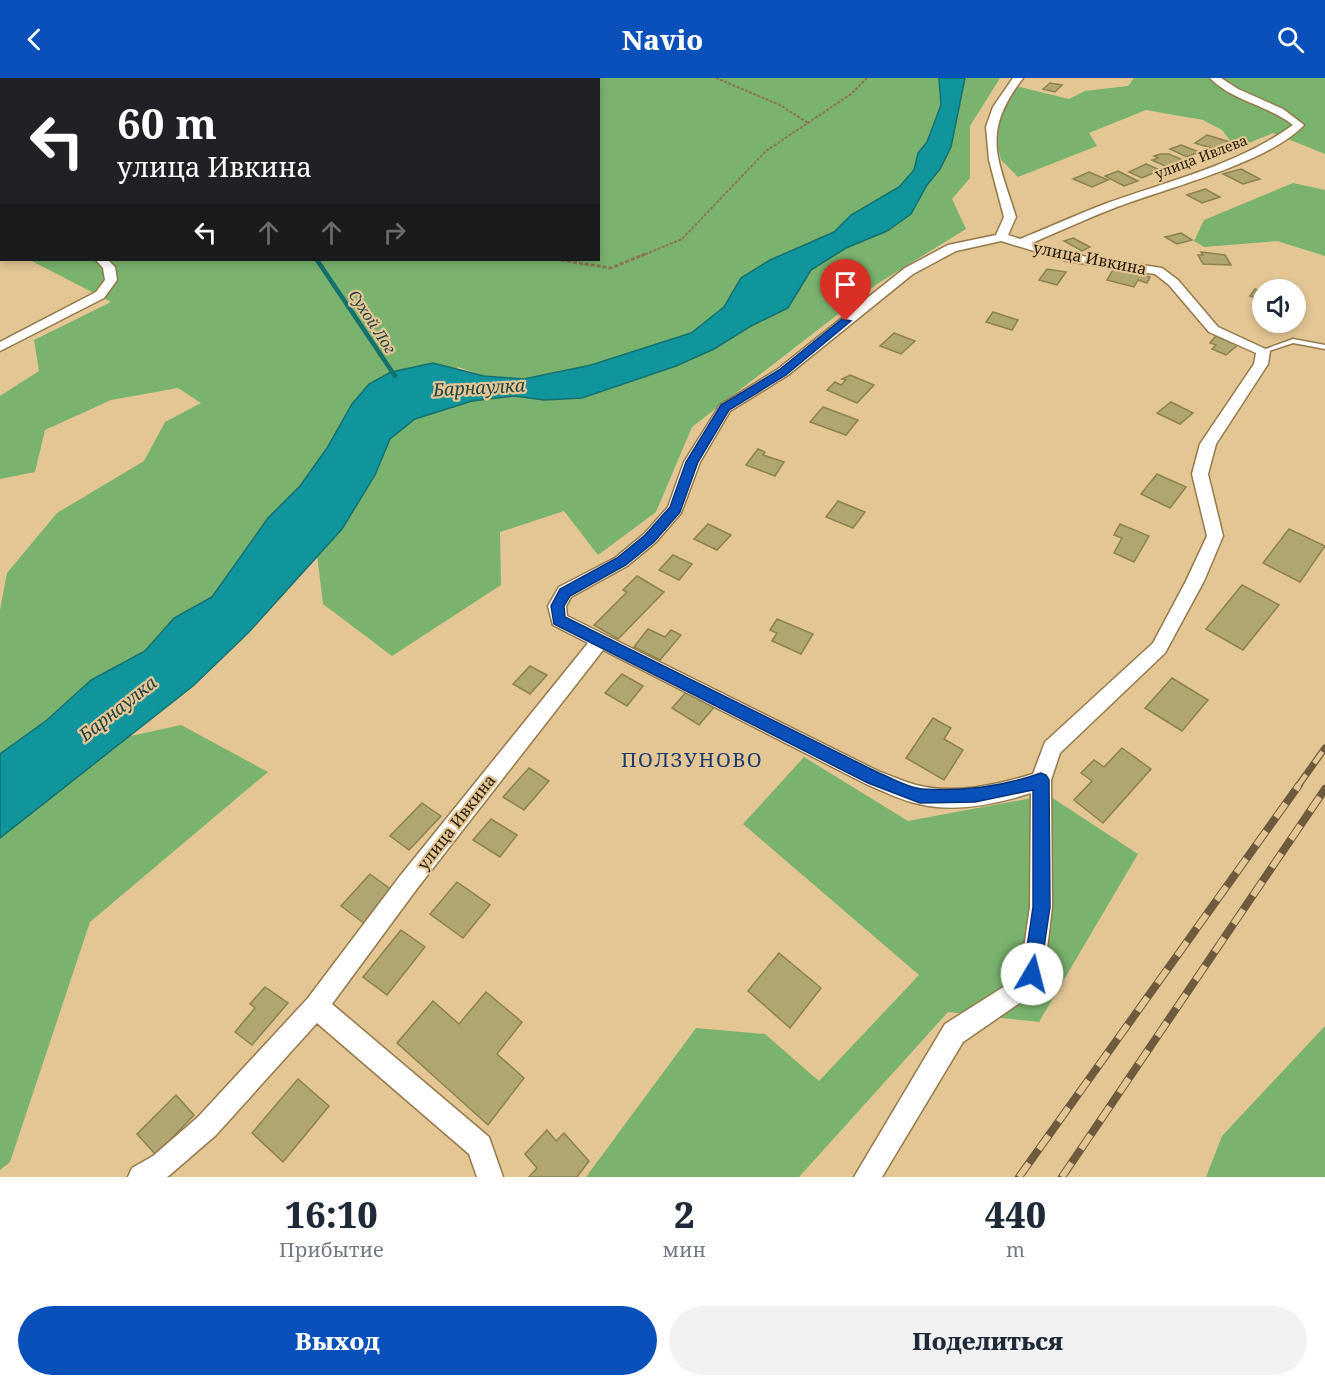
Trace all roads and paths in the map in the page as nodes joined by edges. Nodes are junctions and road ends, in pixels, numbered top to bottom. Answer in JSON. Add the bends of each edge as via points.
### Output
{"nodes":[{"id":1,"x":716,"y":78,"type":"edge"},
{"id":2,"x":867,"y":78,"type":"edge"},
{"id":3,"x":1018,"y":78,"type":"edge"},
{"id":4,"x":1215,"y":78,"type":"edge"},
{"id":5,"x":808,"y":123,"type":"junction"},
{"id":6,"x":1001,"y":237,"type":"junction"},
{"id":7,"x":1019,"y":244,"type":"junction"},
{"id":8,"x":103,"y":261,"type":"edge"},
{"id":9,"x":563,"y":261,"type":"edge"},
{"id":10,"x":0,"y":347,"type":"edge"},
{"id":11,"x":1325,"y":347,"type":"edge"},
{"id":12,"x":1263,"y":351,"type":"junction"},
{"id":13,"x":600,"y":642,"type":"junction"},
{"id":14,"x":1041,"y":780,"type":"junction"},
{"id":15,"x":316,"y":1005,"type":"junction"},
{"id":16,"x":141,"y":1177,"type":"edge"},
{"id":17,"x":490,"y":1177,"type":"edge"},
{"id":18,"x":867,"y":1177,"type":"edge"}],
"edges":[{"from":1,"to":5,"type":"path","via":[[780,105]]},
{"from":2,"to":5,"type":"path","via":[[851,94]]},
{"from":3,"to":6,"type":"street","via":[[991,127],[997,172],[1010,217]]},
{"from":4,"to":7,"type":"street","name":"улица Ивлева","via":[[1299,125],[1276,142],[1214,170],[1113,205]]},
{"from":5,"to":9,"type":"path","via":[[766,151],[682,239],[611,268]]},
{"from":6,"to":7,"type":"street","name":"улица Ивкина"},
{"from":6,"to":13,"type":"street","via":[[952,248],[909,270],[783,372],[725,408],[692,462],[675,509],[650,538],[621,562],[565,592],[557,606],[559,620]]},
{"from":7,"to":12,"type":"street","name":"улица Ивкина","via":[[1158,272],[1181,287],[1217,332]]},
{"from":8,"to":10,"type":"street","via":[[109,267],[111,280],[100,295]]},
{"from":11,"to":12,"type":"lane","via":[[1293,341]]},
{"from":12,"to":14,"type":"street","via":[[1261,364],[1208,444],[1200,474],[1215,536],[1195,581],[1159,648],[1052,748]]},
{"from":13,"to":14,"type":"street","via":[[873,778],[920,796],[969,796]]},
{"from":13,"to":15,"type":"street","name":"улица Ивкина"},
{"from":14,"to":18,"type":"street","via":[[1041,907],[1032,974],[1013,994],[954,1033]]},
{"from":15,"to":16,"type":"street","name":"улица Ивкина","via":[[207,1126]]},
{"from":15,"to":17,"type":"street","via":[[480,1146]]}]}
